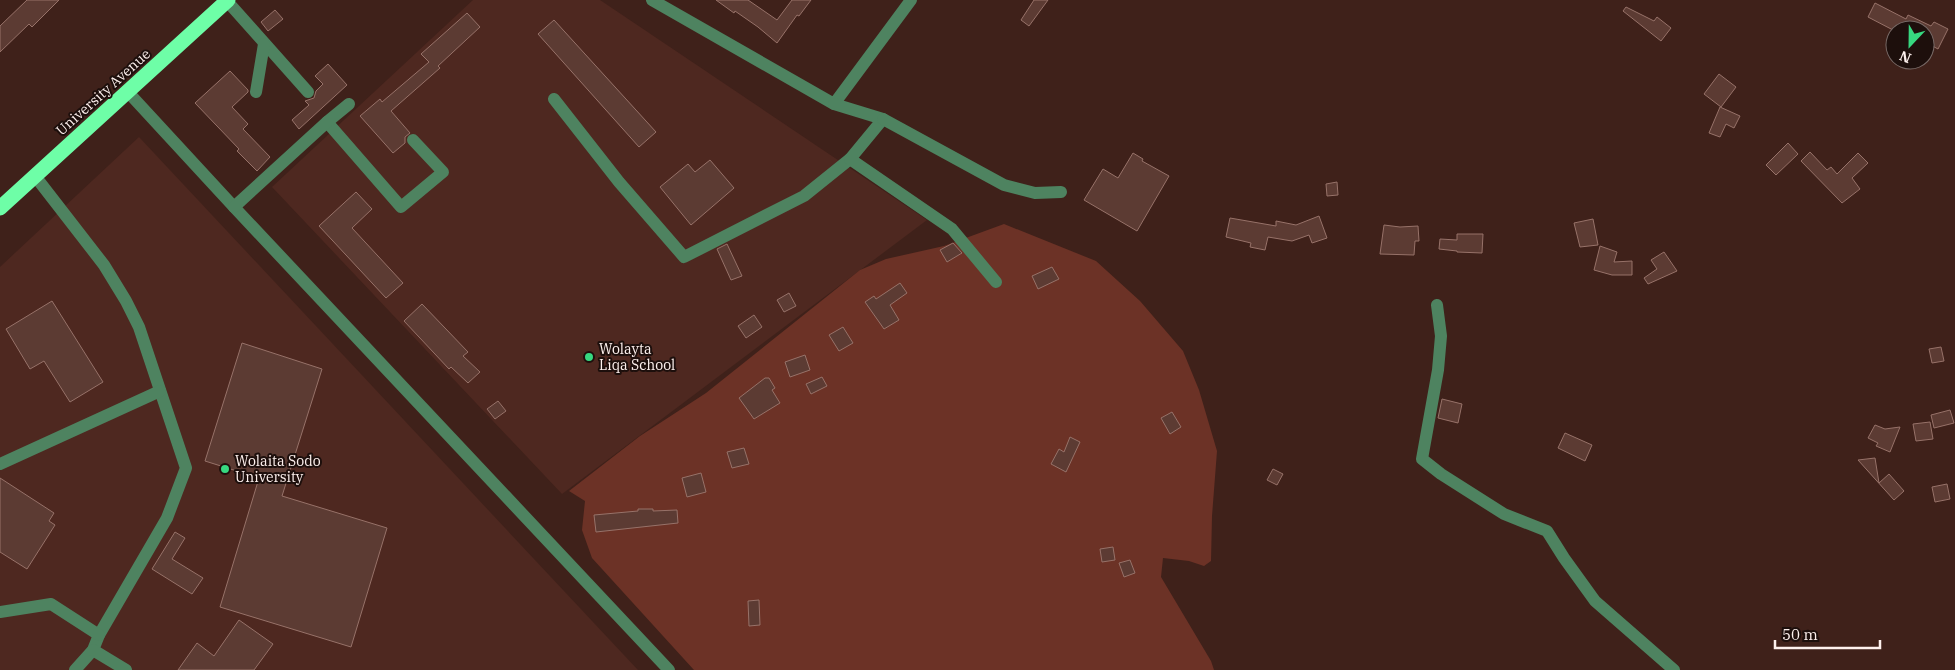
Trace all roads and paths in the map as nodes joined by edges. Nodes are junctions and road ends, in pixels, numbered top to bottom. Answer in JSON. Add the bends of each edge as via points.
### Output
{"nodes":[{"id":1,"x":652,"y":0,"type":"edge"},
{"id":2,"x":911,"y":0,"type":"edge"},
{"id":3,"x":227,"y":1,"type":"edge"},
{"id":4,"x":264,"y":44,"type":"junction"},
{"id":5,"x":128,"y":91,"type":"junction"},
{"id":6,"x":256,"y":92,"type":"dead end"},
{"id":7,"x":308,"y":92,"type":"dead end"},
{"id":8,"x":554,"y":99,"type":"dead end"},
{"id":9,"x":349,"y":104,"type":"dead end"},
{"id":10,"x":834,"y":104,"type":"junction"},
{"id":11,"x":883,"y":119,"type":"junction"},
{"id":12,"x":327,"y":122,"type":"junction"},
{"id":13,"x":413,"y":140,"type":"dead end"},
{"id":14,"x":850,"y":159,"type":"junction"},
{"id":15,"x":35,"y":176,"type":"junction"},
{"id":16,"x":1061,"y":192,"type":"dead end"},
{"id":17,"x":234,"y":207,"type":"junction"},
{"id":18,"x":0,"y":208,"type":"edge"},
{"id":19,"x":996,"y":282,"type":"dead end"},
{"id":20,"x":1437,"y":305,"type":"dead end"},
{"id":21,"x":160,"y":392,"type":"junction"},
{"id":22,"x":0,"y":464,"type":"edge"},
{"id":23,"x":0,"y":612,"type":"edge"},
{"id":24,"x":99,"y":635,"type":"junction"},
{"id":25,"x":93,"y":650,"type":"junction"},
{"id":26,"x":75,"y":670,"type":"edge"},
{"id":27,"x":126,"y":670,"type":"edge"},
{"id":28,"x":669,"y":670,"type":"edge"},
{"id":29,"x":1674,"y":670,"type":"edge"}],
"edges":[{"from":1,"to":10,"type":"street"},
{"from":2,"to":10,"type":"street"},
{"from":3,"to":4,"type":"street"},
{"from":3,"to":5,"type":"highway","name":"University Avenue"},
{"from":4,"to":6,"type":"street"},
{"from":4,"to":7,"type":"street"},
{"from":5,"to":15,"type":"highway","name":"University Avenue"},
{"from":5,"to":17,"type":"street"},
{"from":8,"to":14,"type":"street","via":[[619,182],[684,257],[804,196]]},
{"from":9,"to":12,"type":"street"},
{"from":10,"to":11,"type":"street"},
{"from":11,"to":14,"type":"street"},
{"from":11,"to":16,"type":"street","via":[[1004,185],[1035,193]]},
{"from":12,"to":13,"type":"street","via":[[401,207],[443,172]]},
{"from":12,"to":17,"type":"street"},
{"from":14,"to":19,"type":"street","via":[[952,229]]},
{"from":15,"to":18,"type":"highway","name":"University Avenue"},
{"from":15,"to":21,"type":"street","via":[[104,265],[126,301],[139,326]]},
{"from":17,"to":28,"type":"street"},
{"from":20,"to":29,"type":"street","via":[[1441,336],[1438,370],[1422,459],[1504,514],[1547,531],[1595,601]]},
{"from":21,"to":22,"type":"street"},
{"from":21,"to":24,"type":"street","via":[[186,468],[167,518]]},
{"from":23,"to":24,"type":"street","via":[[51,604]]},
{"from":24,"to":25,"type":"street"},
{"from":25,"to":26,"type":"street"},
{"from":25,"to":27,"type":"street"}]}
